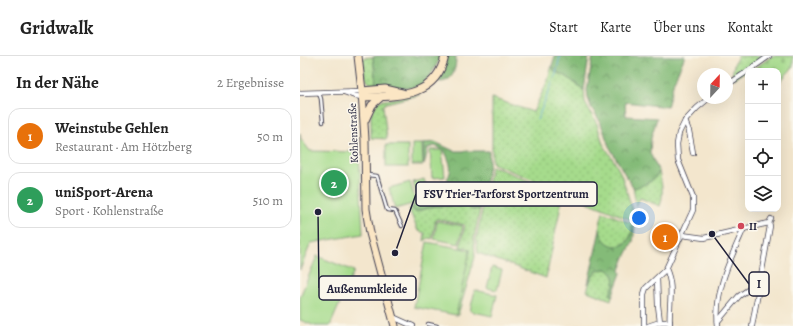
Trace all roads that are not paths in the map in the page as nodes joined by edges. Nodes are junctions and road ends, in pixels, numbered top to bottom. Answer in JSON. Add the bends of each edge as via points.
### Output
{"nodes":[{"id":1,"x":358,"y":56,"type":"edge"},
{"id":2,"x":445,"y":56,"type":"edge"},
{"id":3,"x":769,"y":56,"type":"edge"},
{"id":4,"x":752,"y":68,"type":"edge"},
{"id":5,"x":745,"y":73,"type":"edge"},
{"id":6,"x":361,"y":81,"type":"junction"},
{"id":7,"x":733,"y":81,"type":"edge"},
{"id":8,"x":351,"y":91,"type":"junction"},
{"id":9,"x":319,"y":92,"type":"junction"},
{"id":10,"x":344,"y":92,"type":"junction"},
{"id":11,"x":300,"y":93,"type":"edge"},
{"id":12,"x":380,"y":93,"type":"junction"},
{"id":13,"x":362,"y":94,"type":"junction"},
{"id":14,"x":702,"y":104,"type":"edge"},
{"id":15,"x":685,"y":121,"type":"junction"},
{"id":16,"x":323,"y":122,"type":"dead end"},
{"id":17,"x":364,"y":122,"type":"junction"},
{"id":18,"x":693,"y":153,"type":"dead end"},
{"id":19,"x":364,"y":175,"type":"junction"},
{"id":20,"x":402,"y":226,"type":"dead end"},
{"id":21,"x":744,"y":228,"type":"junction"},
{"id":22,"x":682,"y":235,"type":"junction"},
{"id":23,"x":667,"y":267,"type":"junction"},
{"id":24,"x":657,"y":279,"type":"junction"},
{"id":25,"x":759,"y":282,"type":"junction"},
{"id":26,"x":393,"y":317,"type":"junction"},
{"id":27,"x":660,"y":322,"type":"junction"},
{"id":28,"x":428,"y":324,"type":"dead end"},
{"id":29,"x":670,"y":324,"type":"edge"},
{"id":30,"x":718,"y":324,"type":"edge"},
{"id":31,"x":395,"y":326,"type":"edge"},
{"id":32,"x":413,"y":326,"type":"edge"},
{"id":33,"x":437,"y":326,"type":"edge"},
{"id":34,"x":644,"y":326,"type":"edge"},
{"id":35,"x":648,"y":326,"type":"edge"},
{"id":36,"x":752,"y":326,"type":"edge"}],
"edges":[{"from":1,"to":6,"type":"main road","name":"Kohlenstraße"},
{"from":2,"to":12,"type":"main road","via":[[432,82],[418,90],[405,93],[387,90]]},
{"from":3,"to":4,"type":"street"},
{"from":5,"to":7,"type":"street"},
{"from":6,"to":8,"type":"street"},
{"from":6,"to":12,"type":"main road"},
{"from":6,"to":13,"type":"main road","name":"Kohlenstraße"},
{"from":8,"to":10,"type":"street"},
{"from":8,"to":13,"type":"street"},
{"from":9,"to":10,"type":"street"},
{"from":9,"to":11,"type":"street"},
{"from":9,"to":16,"type":"lane"},
{"from":10,"to":13,"type":"street","via":[[355,96]]},
{"from":12,"to":13,"type":"main road"},
{"from":12,"to":17,"type":"main road"},
{"from":13,"to":17,"type":"main road","name":"Kohlenstraße"},
{"from":14,"to":15,"type":"street"},
{"from":15,"to":18,"type":"street"},
{"from":15,"to":22,"type":"street","via":[[679,133],[677,151],[694,205]]},
{"from":17,"to":19,"type":"main road","name":"Kohlenstraße"},
{"from":19,"to":20,"type":"lane","via":[[377,176],[387,210],[395,211]]},
{"from":19,"to":26,"type":"main road","name":"Kohlenstraße","via":[[370,233]]},
{"from":21,"to":22,"type":"street","via":[[704,238]]},
{"from":21,"to":25,"type":"street","via":[[770,221]]},
{"from":21,"to":30,"type":"street","via":[[722,283],[718,303]]},
{"from":22,"to":23,"type":"street"},
{"from":23,"to":24,"type":"street"},
{"from":23,"to":29,"type":"street","via":[[671,304]]},
{"from":24,"to":27,"type":"street"},
{"from":24,"to":34,"type":"street","via":[[645,291]]},
{"from":25,"to":30,"type":"street","via":[[739,296]]},
{"from":25,"to":36,"type":"street"},
{"from":26,"to":31,"type":"main road","name":"Kohlenstraße"},
{"from":26,"to":32,"type":"street"},
{"from":27,"to":29,"type":"street"},
{"from":27,"to":35,"type":"street"},
{"from":28,"to":33,"type":"lane"}]}
